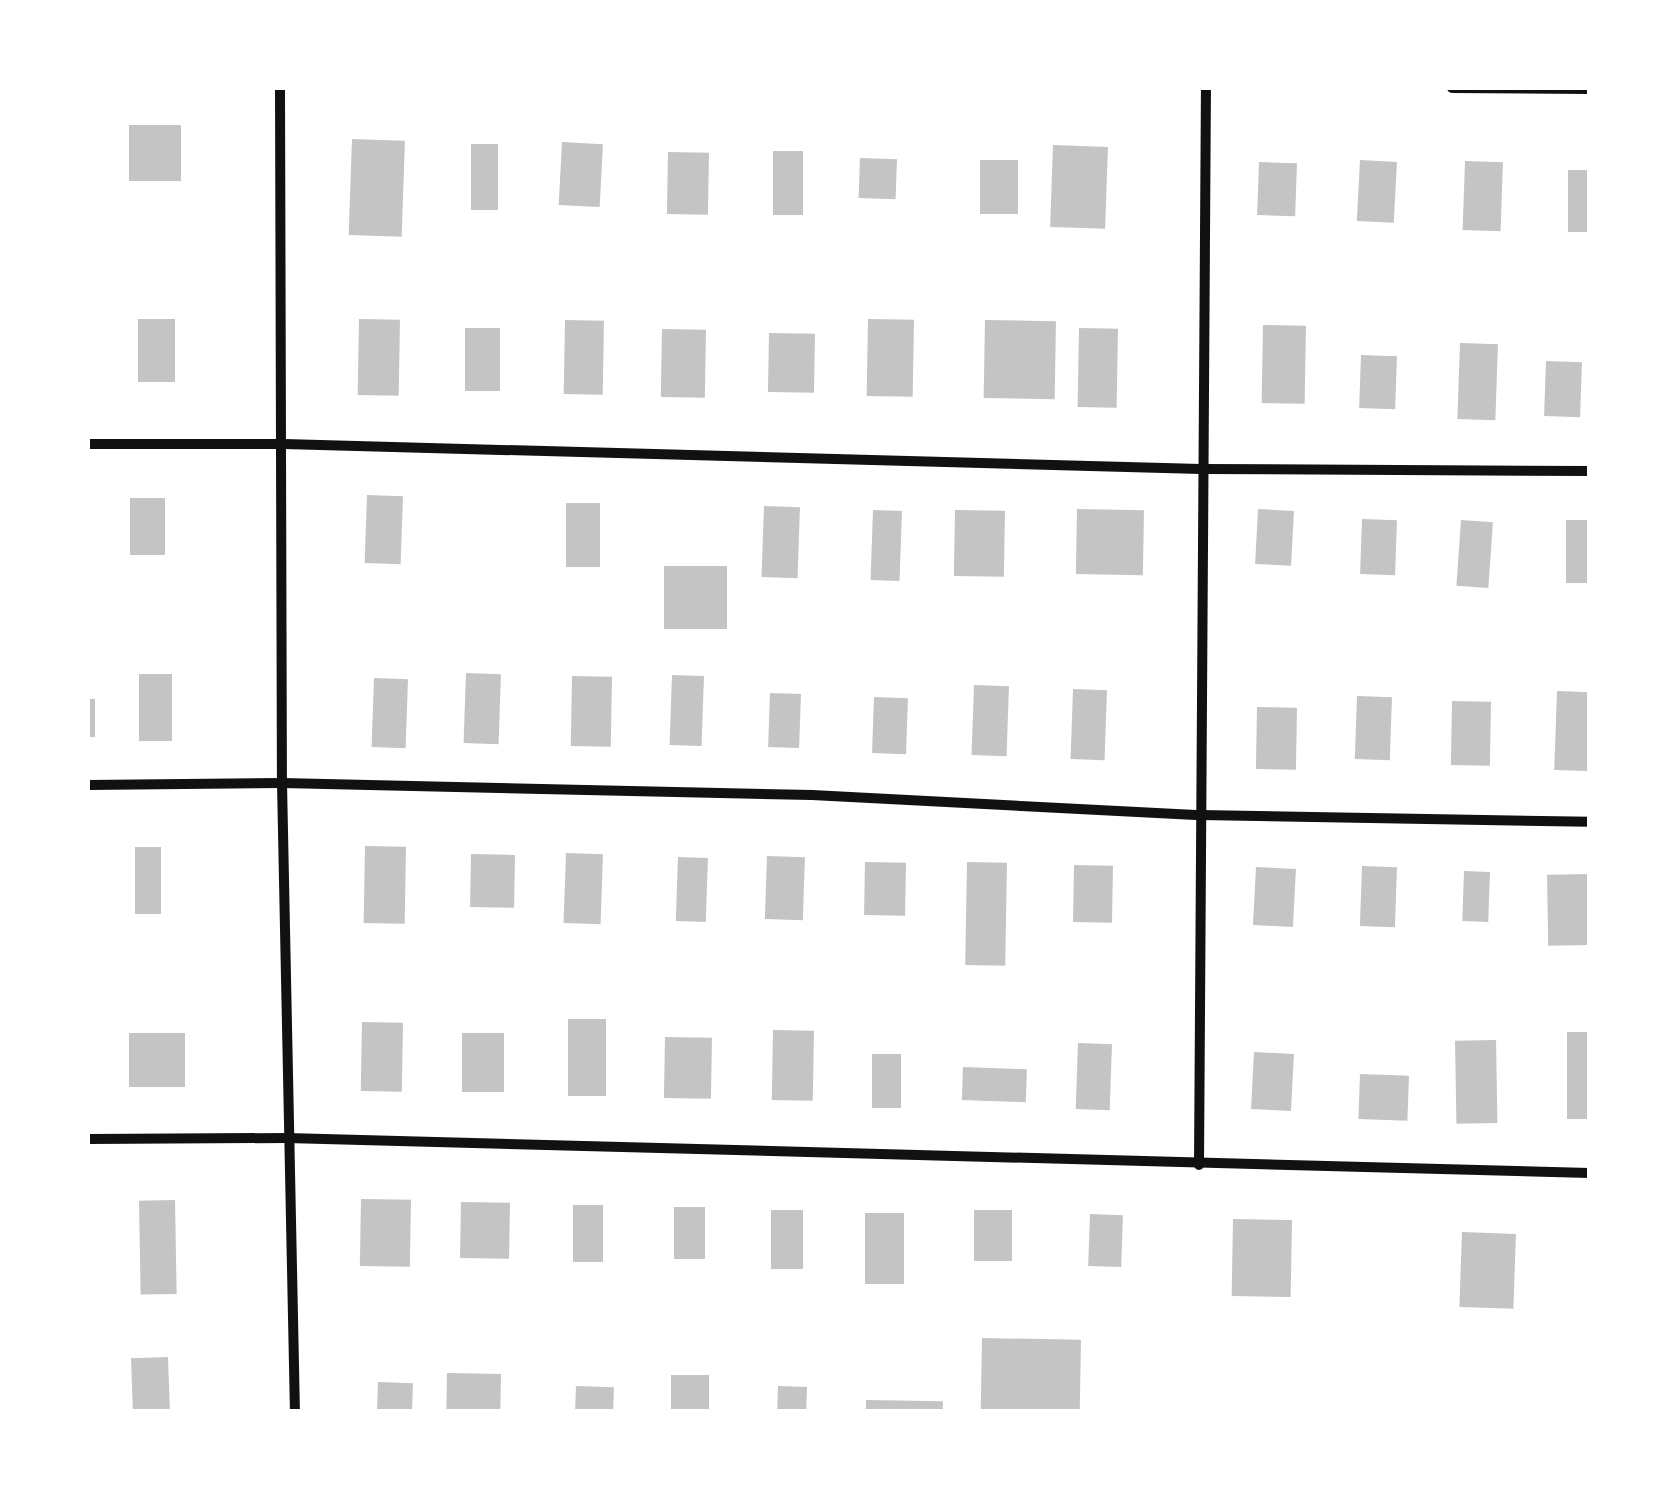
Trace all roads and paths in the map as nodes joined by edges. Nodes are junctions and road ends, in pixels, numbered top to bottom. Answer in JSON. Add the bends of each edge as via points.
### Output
{"nodes":[{"id":1,"x":280,"y":88,"type":"edge"},
{"id":2,"x":1206,"y":88,"type":"edge"},
{"id":3,"x":1452,"y":88,"type":"edge"},
{"id":4,"x":1590,"y":88,"type":"edge"},
{"id":5,"x":88,"y":444,"type":"edge"},
{"id":6,"x":284,"y":444,"type":"junction"},
{"id":7,"x":1201,"y":469,"type":"junction"},
{"id":8,"x":1590,"y":470,"type":"edge"},
{"id":9,"x":88,"y":784,"type":"edge"},
{"id":10,"x":282,"y":784,"type":"junction"},
{"id":11,"x":1200,"y":816,"type":"junction"},
{"id":12,"x":1590,"y":822,"type":"edge"},
{"id":13,"x":287,"y":1138,"type":"junction"},
{"id":14,"x":88,"y":1139,"type":"edge"},
{"id":15,"x":1199,"y":1166,"type":"junction"},
{"id":16,"x":1590,"y":1174,"type":"edge"},
{"id":17,"x":296,"y":1412,"type":"edge"}],
"edges":[{"from":1,"to":6,"type":"street"},
{"from":2,"to":7,"type":"street"},
{"from":3,"to":4,"type":"street"},
{"from":5,"to":6,"type":"street"},
{"from":6,"to":7,"type":"street"},
{"from":6,"to":10,"type":"street"},
{"from":7,"to":8,"type":"street"},
{"from":7,"to":11,"type":"street"},
{"from":9,"to":10,"type":"street"},
{"from":10,"to":11,"type":"street","via":[[812,796]]},
{"from":10,"to":13,"type":"street"},
{"from":11,"to":12,"type":"street"},
{"from":11,"to":15,"type":"street"},
{"from":13,"to":14,"type":"street"},
{"from":13,"to":15,"type":"street"},
{"from":13,"to":17,"type":"street"},
{"from":15,"to":16,"type":"street"}]}
